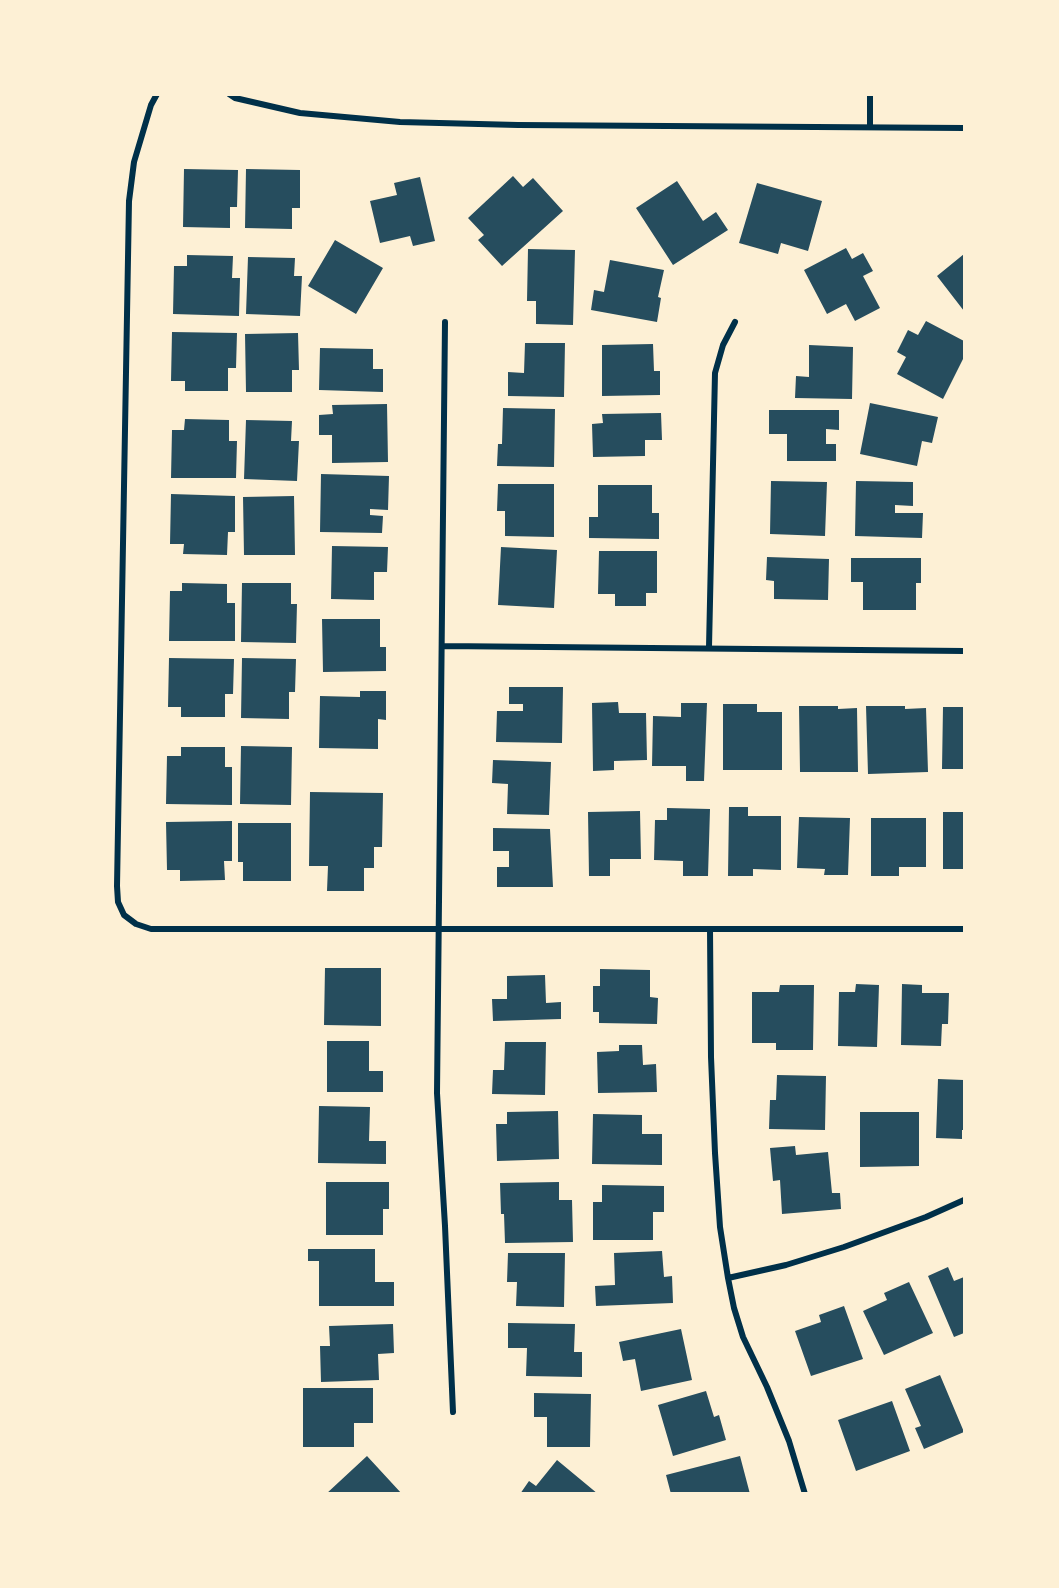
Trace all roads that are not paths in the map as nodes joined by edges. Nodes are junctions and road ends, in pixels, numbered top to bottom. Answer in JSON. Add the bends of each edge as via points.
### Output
{"nodes":[{"id":1,"x":157,"y":94,"type":"edge"},
{"id":2,"x":229,"y":94,"type":"edge"},
{"id":3,"x":870,"y":94,"type":"edge"},
{"id":4,"x":870,"y":127,"type":"junction"},
{"id":5,"x":964,"y":128,"type":"edge"},
{"id":6,"x":445,"y":322,"type":"dead end"},
{"id":7,"x":735,"y":322,"type":"dead end"},
{"id":8,"x":442,"y":646,"type":"junction"},
{"id":9,"x":710,"y":647,"type":"junction"},
{"id":10,"x":964,"y":651,"type":"edge"},
{"id":11,"x":439,"y":928,"type":"junction"},
{"id":12,"x":964,"y":929,"type":"edge"},
{"id":13,"x":710,"y":930,"type":"junction"},
{"id":14,"x":964,"y":1200,"type":"edge"},
{"id":15,"x":728,"y":1278,"type":"junction"},
{"id":16,"x":453,"y":1412,"type":"dead end"},
{"id":17,"x":805,"y":1494,"type":"edge"}],
"edges":[{"from":1,"to":11,"type":"street","via":[[134,162],[129,201],[118,902],[124,915],[151,929]]},
{"from":2,"to":4,"type":"street","via":[[300,113],[399,122]]},
{"from":3,"to":4,"type":"street"},
{"from":4,"to":5,"type":"street"},
{"from":6,"to":8,"type":"street"},
{"from":7,"to":9,"type":"street","via":[[715,373]]},
{"from":8,"to":9,"type":"street"},
{"from":8,"to":11,"type":"street"},
{"from":9,"to":10,"type":"street"},
{"from":11,"to":13,"type":"street"},
{"from":11,"to":16,"type":"street","via":[[437,1092]]},
{"from":12,"to":13,"type":"street"},
{"from":13,"to":15,"type":"street","via":[[714,1153]]},
{"from":14,"to":15,"type":"street","via":[[844,1247]]},
{"from":15,"to":17,"type":"street","via":[[743,1337],[789,1441]]}]}
